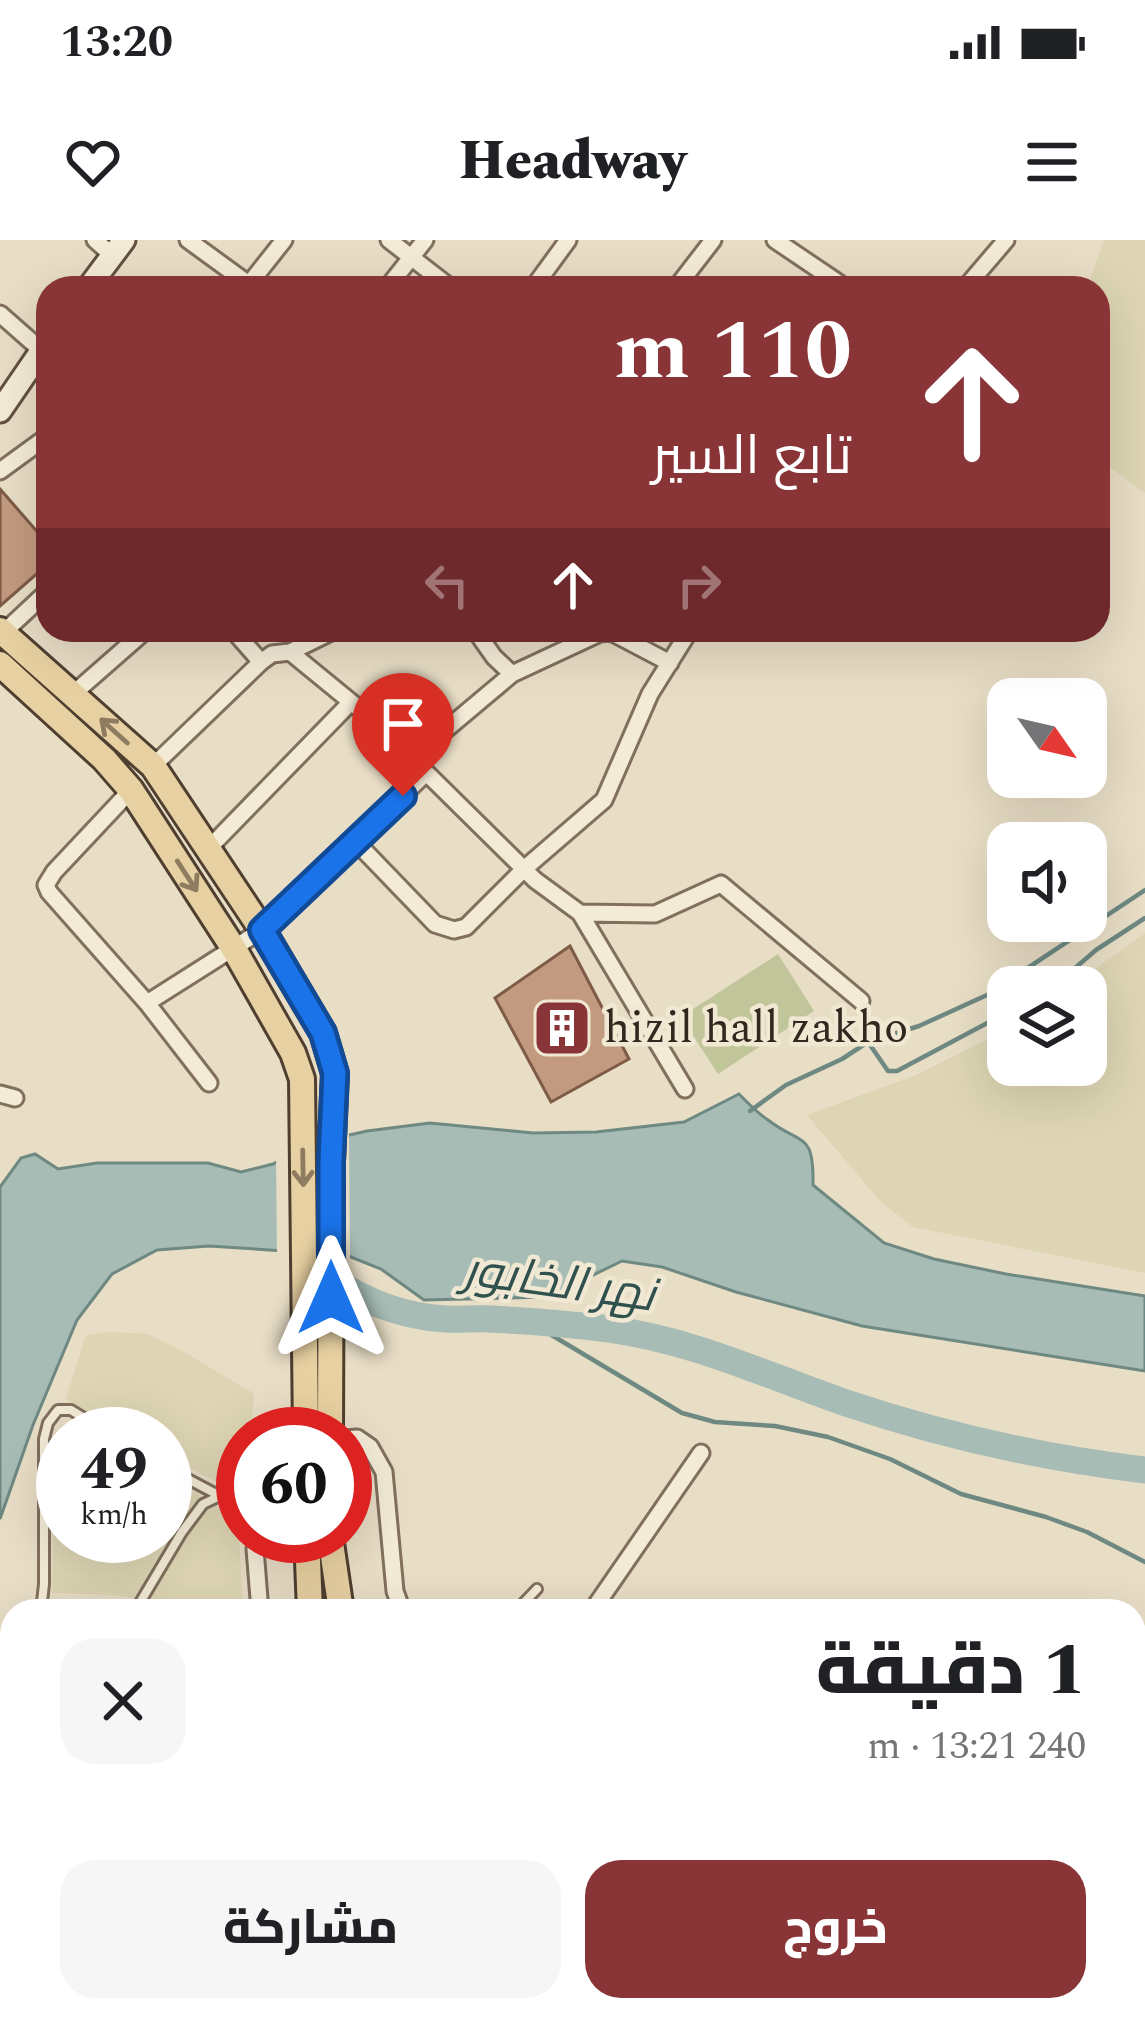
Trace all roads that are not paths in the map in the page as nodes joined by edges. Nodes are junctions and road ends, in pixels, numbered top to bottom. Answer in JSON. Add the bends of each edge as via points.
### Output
{"nodes":[{"id":1,"x":188,"y":240,"type":"edge"},
{"id":2,"x":284,"y":240,"type":"edge"},
{"id":3,"x":389,"y":240,"type":"edge"},
{"id":4,"x":425,"y":240,"type":"edge"},
{"id":5,"x":568,"y":240,"type":"edge"},
{"id":6,"x":713,"y":240,"type":"edge"},
{"id":7,"x":775,"y":240,"type":"edge"},
{"id":8,"x":1006,"y":240,"type":"edge"},
{"id":9,"x":110,"y":245,"type":"edge"},
{"id":10,"x":412,"y":259,"type":"junction"},
{"id":11,"x":94,"y":276,"type":"edge"},
{"id":12,"x":235,"y":276,"type":"edge"},
{"id":13,"x":258,"y":276,"type":"edge"},
{"id":14,"x":397,"y":276,"type":"edge"},
{"id":15,"x":435,"y":276,"type":"edge"},
{"id":16,"x":542,"y":276,"type":"edge"},
{"id":17,"x":685,"y":276,"type":"edge"},
{"id":18,"x":828,"y":276,"type":"edge"},
{"id":19,"x":975,"y":276,"type":"edge"},
{"id":20,"x":0,"y":314,"type":"edge"},
{"id":21,"x":36,"y":340,"type":"edge"},
{"id":22,"x":36,"y":359,"type":"edge"},
{"id":23,"x":0,"y":412,"type":"edge"},
{"id":24,"x":36,"y":445,"type":"edge"},
{"id":25,"x":0,"y":471,"type":"edge"},
{"id":26,"x":36,"y":601,"type":"edge"},
{"id":27,"x":1,"y":632,"type":"edge"},
{"id":28,"x":132,"y":642,"type":"edge"},
{"id":29,"x":244,"y":642,"type":"edge"},
{"id":30,"x":310,"y":642,"type":"edge"},
{"id":31,"x":483,"y":642,"type":"edge"},
{"id":32,"x":581,"y":642,"type":"edge"},
{"id":33,"x":630,"y":642,"type":"edge"},
{"id":34,"x":683,"y":642,"type":"edge"},
{"id":35,"x":290,"y":652,"type":"junction"},
{"id":36,"x":261,"y":662,"type":"junction"},
{"id":37,"x":670,"y":663,"type":"junction"},
{"id":38,"x":0,"y":664,"type":"edge"},
{"id":39,"x":512,"y":674,"type":"junction"},
{"id":40,"x":73,"y":694,"type":"junction"},
{"id":41,"x":351,"y":702,"type":"junction"},
{"id":42,"x":412,"y":758,"type":"junction"},
{"id":43,"x":153,"y":766,"type":"junction"},
{"id":44,"x":426,"y":773,"type":"junction"},
{"id":45,"x":131,"y":790,"type":"junction"},
{"id":46,"x":356,"y":842,"type":"junction"},
{"id":47,"x":209,"y":848,"type":"junction"},
{"id":48,"x":524,"y":869,"type":"junction"},
{"id":49,"x":580,"y":913,"type":"junction"},
{"id":50,"x":262,"y":930,"type":"junction"},
{"id":51,"x":234,"y":949,"type":"junction"},
{"id":52,"x":861,"y":1001,"type":"dead end"},
{"id":53,"x":147,"y":1003,"type":"junction"},
{"id":54,"x":208,"y":1083,"type":"dead end"},
{"id":55,"x":685,"y":1090,"type":"dead end"},
{"id":56,"x":306,"y":1407,"type":"edge"},
{"id":57,"x":330,"y":1407,"type":"edge"},
{"id":58,"x":372,"y":1451,"type":"edge"},
{"id":59,"x":701,"y":1453,"type":"dead end"},
{"id":60,"x":216,"y":1498,"type":"edge"},
{"id":61,"x":44,"y":1563,"type":"edge"},
{"id":62,"x":256,"y":1563,"type":"edge"},
{"id":63,"x":308,"y":1563,"type":"edge"},
{"id":64,"x":334,"y":1563,"type":"edge"},
{"id":65,"x":537,"y":1589,"type":"dead end"},
{"id":66,"x":42,"y":1599,"type":"edge"},
{"id":67,"x":142,"y":1599,"type":"edge"},
{"id":68,"x":259,"y":1599,"type":"edge"},
{"id":69,"x":310,"y":1599,"type":"edge"},
{"id":70,"x":339,"y":1599,"type":"edge"},
{"id":71,"x":398,"y":1599,"type":"edge"},
{"id":72,"x":527,"y":1599,"type":"edge"},
{"id":73,"x":600,"y":1599,"type":"edge"}],
"edges":[{"from":1,"to":12,"type":"street"},
{"from":2,"to":13,"type":"street"},
{"from":3,"to":10,"type":"street"},
{"from":4,"to":10,"type":"street"},
{"from":5,"to":16,"type":"street"},
{"from":6,"to":17,"type":"street"},
{"from":7,"to":18,"type":"street"},
{"from":8,"to":19,"type":"street"},
{"from":9,"to":11,"type":"main road"},
{"from":10,"to":14,"type":"street"},
{"from":10,"to":15,"type":"street"},
{"from":20,"to":21,"type":"street"},
{"from":22,"to":23,"type":"main road"},
{"from":24,"to":25,"type":"street"},
{"from":26,"to":27,"type":"street"},
{"from":27,"to":40,"type":"main road"},
{"from":28,"to":40,"type":"street"},
{"from":29,"to":36,"type":"street"},
{"from":30,"to":35,"type":"street"},
{"from":31,"to":39,"type":"street"},
{"from":32,"to":39,"type":"street"},
{"from":33,"to":37,"type":"street"},
{"from":34,"to":37,"type":"street"},
{"from":35,"to":36,"type":"street"},
{"from":35,"to":41,"type":"street"},
{"from":36,"to":43,"type":"street"},
{"from":37,"to":48,"type":"street","via":[[604,800]]},
{"from":38,"to":45,"type":"main road"},
{"from":39,"to":42,"type":"street"},
{"from":43,"to":40,"type":"main road","one_way":true},
{"from":41,"to":42,"type":"street"},
{"from":41,"to":47,"type":"street"},
{"from":42,"to":44,"type":"street"},
{"from":43,"to":47,"type":"main road"},
{"from":44,"to":46,"type":"street"},
{"from":44,"to":48,"type":"street"},
{"from":45,"to":51,"type":"main road","one_way":true},
{"from":45,"to":53,"type":"street","via":[[46,885]]},
{"from":46,"to":48,"type":"street","via":[[435,924],[454,930]]},
{"from":46,"to":50,"type":"street"},
{"from":47,"to":50,"type":"main road"},
{"from":48,"to":49,"type":"street"},
{"from":49,"to":52,"type":"street","via":[[655,914],[721,884]]},
{"from":49,"to":55,"type":"street"},
{"from":50,"to":51,"type":"street"},
{"from":50,"to":57,"type":"main road","via":[[323,1033],[335,1073]]},
{"from":51,"to":53,"type":"street"},
{"from":51,"to":56,"type":"main road","one_way":true,"via":[[302,1079]]},
{"from":53,"to":54,"type":"street"},
{"from":58,"to":71,"type":"street","via":[[384,1472]]},
{"from":59,"to":73,"type":"street"},
{"from":60,"to":67,"type":"lane","via":[[182,1532]]},
{"from":61,"to":66,"type":"lane"},
{"from":62,"to":68,"type":"street"},
{"from":63,"to":69,"type":"main road"},
{"from":64,"to":70,"type":"main road"},
{"from":65,"to":72,"type":"lane"}]}
